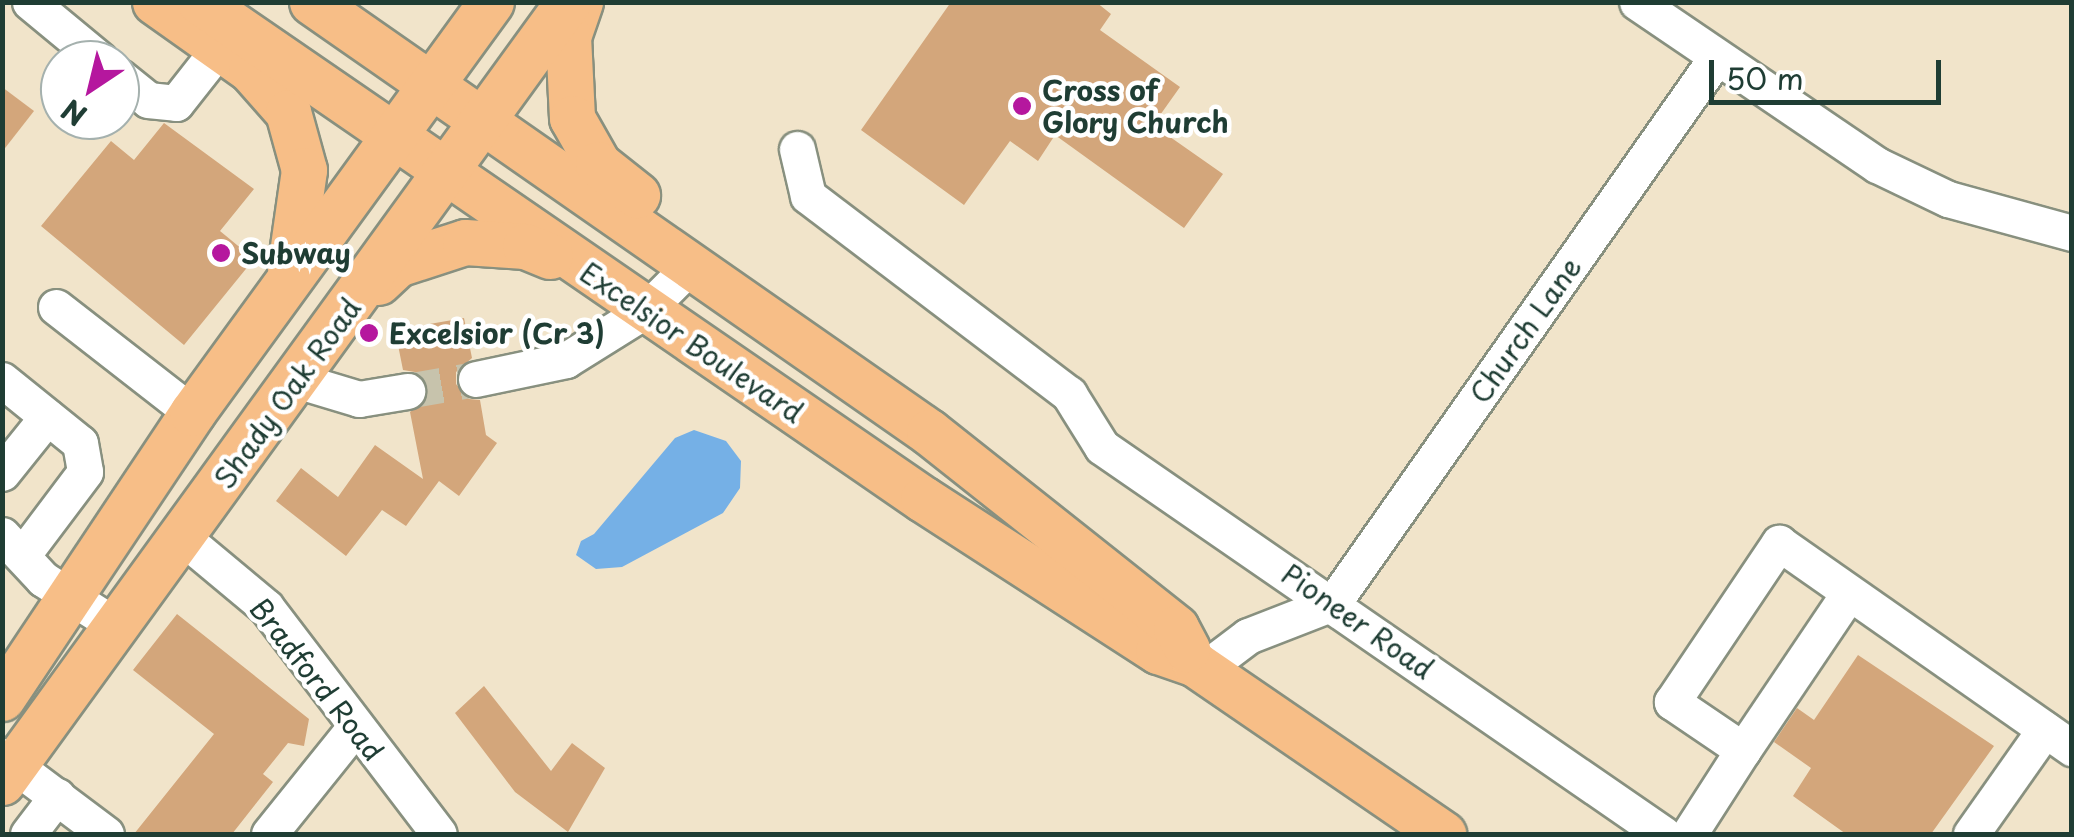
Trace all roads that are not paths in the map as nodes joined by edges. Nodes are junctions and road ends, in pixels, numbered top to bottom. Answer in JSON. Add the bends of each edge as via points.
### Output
{"nodes":[{"id":1,"x":30,"y":2,"type":"edge"},
{"id":2,"x":155,"y":2,"type":"edge"},
{"id":3,"x":312,"y":2,"type":"edge"},
{"id":4,"x":491,"y":2,"type":"edge"},
{"id":5,"x":568,"y":2,"type":"edge"},
{"id":6,"x":580,"y":2,"type":"edge"},
{"id":7,"x":1637,"y":2,"type":"edge"},
{"id":8,"x":218,"y":26,"type":"edge"},
{"id":9,"x":76,"y":40,"type":"edge"},
{"id":10,"x":1716,"y":58,"type":"junction"},
{"id":11,"x":432,"y":85,"type":"junction"},
{"id":12,"x":140,"y":93,"type":"edge"},
{"id":13,"x":485,"y":120,"type":"junction"},
{"id":14,"x":394,"y":137,"type":"junction"},
{"id":15,"x":797,"y":149,"type":"dead end"},
{"id":16,"x":444,"y":173,"type":"junction"},
{"id":17,"x":2072,"y":233,"type":"edge"},
{"id":18,"x":692,"y":264,"type":"junction"},
{"id":19,"x":593,"y":274,"type":"junction"},
{"id":20,"x":284,"y":285,"type":"junction"},
{"id":21,"x":56,"y":307,"type":"dead end"},
{"id":22,"x":646,"y":310,"type":"junction"},
{"id":23,"x":347,"y":311,"type":"junction"},
{"id":24,"x":2,"y":380,"type":"edge"},
{"id":25,"x":296,"y":380,"type":"junction"},
{"id":26,"x":476,"y":380,"type":"tunnel mouth"},
{"id":27,"x":406,"y":391,"type":"tunnel mouth"},
{"id":28,"x":192,"y":414,"type":"junction"},
{"id":29,"x":47,"y":417,"type":"junction"},
{"id":30,"x":929,"y":432,"type":"junction"},
{"id":31,"x":2,"y":473,"type":"edge"},
{"id":32,"x":182,"y":537,"type":"junction"},
{"id":33,"x":13,"y":544,"type":"edge"},
{"id":34,"x":1849,"y":593,"type":"junction"},
{"id":35,"x":68,"y":597,"type":"junction"},
{"id":36,"x":1333,"y":602,"type":"junction"},
{"id":37,"x":115,"y":625,"type":"junction"},
{"id":38,"x":1199,"y":667,"type":"junction"},
{"id":39,"x":2,"y":698,"type":"edge"},
{"id":40,"x":355,"y":728,"type":"junction"},
{"id":41,"x":2058,"y":739,"type":"edge"},
{"id":42,"x":1743,"y":750,"type":"junction"},
{"id":43,"x":7,"y":767,"type":"edge"},
{"id":44,"x":58,"y":796,"type":"junction"},
{"id":45,"x":28,"y":834,"type":"edge"},
{"id":46,"x":106,"y":834,"type":"edge"},
{"id":47,"x":269,"y":834,"type":"edge"},
{"id":48,"x":439,"y":834,"type":"edge"},
{"id":49,"x":1443,"y":834,"type":"edge"},
{"id":50,"x":1662,"y":834,"type":"edge"},
{"id":51,"x":1689,"y":834,"type":"edge"},
{"id":52,"x":1971,"y":834,"type":"edge"}],
"edges":[{"from":1,"to":9,"type":"street"},
{"from":2,"to":8,"type":"main road"},
{"from":3,"to":11,"type":"main road","name":"Excelsior Boulevard"},
{"from":4,"to":11,"type":"main road"},
{"from":5,"to":13,"type":"main road","name":"Shady Oak Road"},
{"from":6,"to":30,"type":"main road","via":[[568,36],[568,93],[572,118],[598,164],[807,314]]},
{"from":7,"to":10,"type":"street"},
{"from":8,"to":12,"type":"street","via":[[176,103]]},
{"from":8,"to":14,"type":"main road","name":"Excelsior Boulevard"},
{"from":8,"to":20,"type":"main road","via":[[274,90],[299,137],[304,201]]},
{"from":10,"to":17,"type":"street","via":[[1877,165],[1948,199]]},
{"from":10,"to":36,"type":"street","name":"Church Lane"},
{"from":11,"to":13,"type":"main road","name":"Excelsior Boulevard"},
{"from":11,"to":14,"type":"main road"},
{"from":13,"to":16,"type":"main road","name":"Shady Oak Road"},
{"from":13,"to":18,"type":"main road","name":"Excelsior Boulevard"},
{"from":14,"to":16,"type":"main road","name":"Excelsior Boulevard"},
{"from":14,"to":20,"type":"main road"},
{"from":15,"to":36,"type":"street","name":"Pioneer Road","via":[[808,196],[1069,394],[1102,447]]},
{"from":16,"to":19,"type":"main road","name":"Excelsior Boulevard"},
{"from":16,"to":23,"type":"main road","name":"Shady Oak Road"},
{"from":18,"to":22,"type":"street"},
{"from":18,"to":30,"type":"main road","name":"Excelsior Boulevard"},
{"from":19,"to":22,"type":"main road","name":"Excelsior Boulevard"},
{"from":19,"to":23,"type":"main road","via":[[525,246],[465,242],[397,264]]},
{"from":20,"to":28,"type":"main road"},
{"from":21,"to":28,"type":"street"},
{"from":22,"to":26,"type":"street","via":[[566,360]]},
{"from":22,"to":38,"type":"main road","name":"Excelsior Boulevard","via":[[1142,640]]},
{"from":23,"to":25,"type":"main road","name":"Shady Oak Road"},
{"from":24,"to":29,"type":"street"},
{"from":25,"to":27,"type":"street","via":[[359,398]]},
{"from":25,"to":32,"type":"main road","name":"Shady Oak Road"},
{"from":28,"to":35,"type":"main road"},
{"from":29,"to":31,"type":"street"},
{"from":29,"to":33,"type":"street","via":[[80,443],[85,472]]},
{"from":30,"to":38,"type":"main road","name":"Excelsior Boulevard","via":[[1176,628]]},
{"from":32,"to":37,"type":"main road","name":"Shady Oak Road"},
{"from":32,"to":40,"type":"street","name":"Bradford Road","via":[[266,607]]},
{"from":33,"to":35,"type":"street","via":[[43,580]]},
{"from":34,"to":41,"type":"street"},
{"from":34,"to":42,"type":"street"},
{"from":34,"to":42,"type":"street","via":[[1779,542],[1672,702]]},
{"from":35,"to":37,"type":"street"},
{"from":35,"to":39,"type":"main road"},
{"from":36,"to":38,"type":"street","via":[[1248,636]]},
{"from":36,"to":50,"type":"street","name":"Pioneer Road"},
{"from":37,"to":43,"type":"main road","name":"Shady Oak Road"},
{"from":38,"to":49,"type":"main road","name":"Excelsior Boulevard"},
{"from":40,"to":47,"type":"street"},
{"from":40,"to":48,"type":"street","name":"Bradford Road"},
{"from":41,"to":52,"type":"street"},
{"from":42,"to":51,"type":"street"},
{"from":43,"to":44,"type":"street"},
{"from":44,"to":45,"type":"street"},
{"from":44,"to":46,"type":"street"}]}
